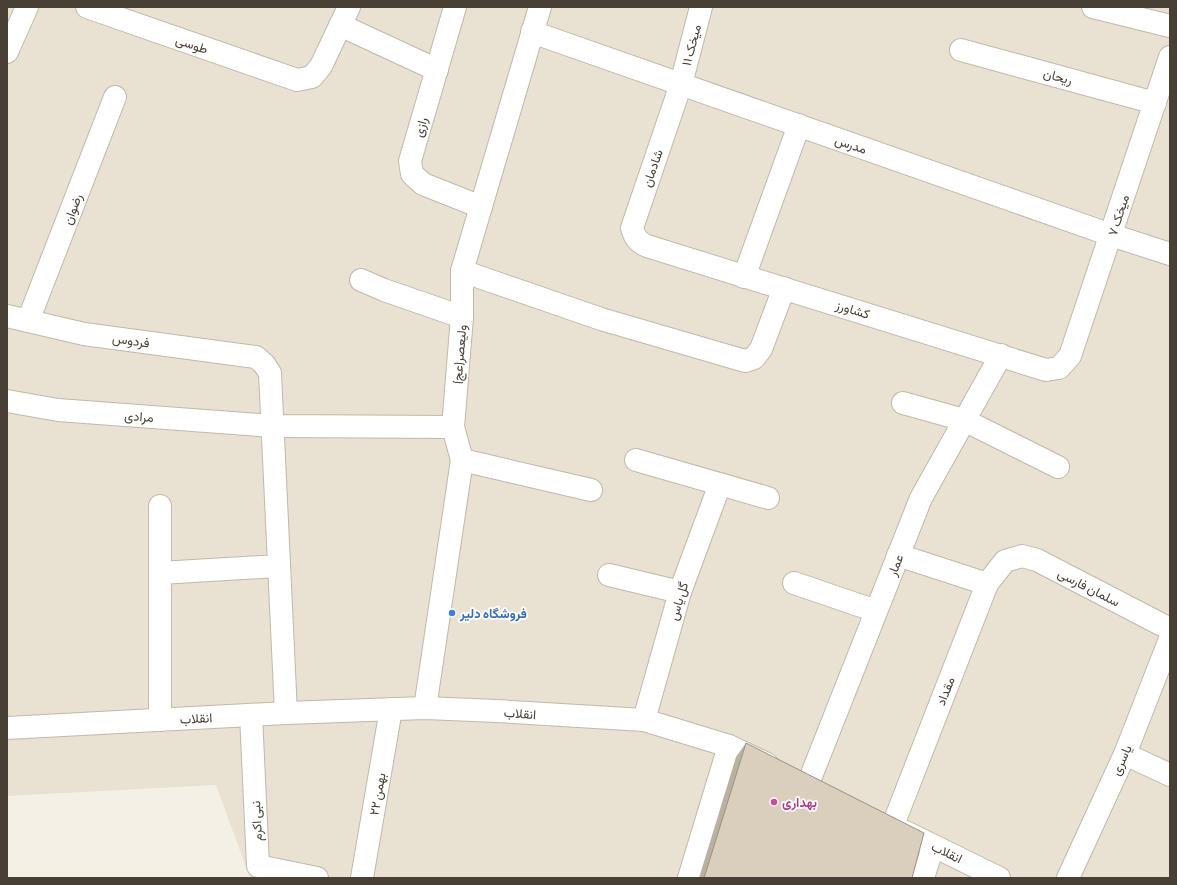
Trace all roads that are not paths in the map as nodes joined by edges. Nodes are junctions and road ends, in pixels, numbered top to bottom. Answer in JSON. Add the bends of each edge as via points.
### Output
{"nodes":[{"id":1,"x":27,"y":7,"type":"edge"},
{"id":2,"x":87,"y":7,"type":"edge"},
{"id":3,"x":455,"y":7,"type":"edge"},
{"id":4,"x":540,"y":7,"type":"edge"},
{"id":5,"x":701,"y":7,"type":"edge"},
{"id":6,"x":1093,"y":7,"type":"edge"},
{"id":7,"x":345,"y":16,"type":"edge"},
{"id":8,"x":1170,"y":25,"type":"edge"},
{"id":9,"x":532,"y":32,"type":"junction"},
{"id":10,"x":961,"y":50,"type":"dead end"},
{"id":11,"x":7,"y":52,"type":"edge"},
{"id":12,"x":1170,"y":57,"type":"edge"},
{"id":13,"x":437,"y":70,"type":"junction"},
{"id":14,"x":681,"y":84,"type":"junction"},
{"id":15,"x":115,"y":97,"type":"dead end"},
{"id":16,"x":1154,"y":103,"type":"junction"},
{"id":17,"x":799,"y":126,"type":"junction"},
{"id":18,"x":481,"y":207,"type":"junction"},
{"id":19,"x":1111,"y":235,"type":"junction"},
{"id":20,"x":647,"y":246,"type":"joint"},
{"id":21,"x":1170,"y":254,"type":"edge"},
{"id":22,"x":462,"y":271,"type":"junction"},
{"id":23,"x":744,"y":277,"type":"junction"},
{"id":24,"x":361,"y":280,"type":"dead end"},
{"id":25,"x":784,"y":288,"type":"junction"},
{"id":26,"x":7,"y":316,"type":"edge"},
{"id":27,"x":462,"y":317,"type":"junction"},
{"id":28,"x":28,"y":320,"type":"junction"},
{"id":29,"x":1001,"y":355,"type":"junction"},
{"id":30,"x":1059,"y":368,"type":"joint"},
{"id":31,"x":7,"y":401,"type":"edge"},
{"id":32,"x":903,"y":403,"type":"dead end"},
{"id":33,"x":964,"y":420,"type":"junction"},
{"id":34,"x":272,"y":426,"type":"junction"},
{"id":35,"x":453,"y":427,"type":"junction"},
{"id":36,"x":462,"y":460,"type":"junction"},
{"id":37,"x":636,"y":460,"type":"dead end"},
{"id":38,"x":1058,"y":467,"type":"dead end"},
{"id":39,"x":720,"y":484,"type":"junction"},
{"id":40,"x":591,"y":490,"type":"dead end"},
{"id":41,"x":768,"y":498,"type":"dead end"},
{"id":42,"x":160,"y":506,"type":"dead end"},
{"id":43,"x":898,"y":555,"type":"junction"},
{"id":44,"x":1005,"y":561,"type":"joint"},
{"id":45,"x":279,"y":566,"type":"junction"},
{"id":46,"x":160,"y":573,"type":"junction"},
{"id":47,"x":609,"y":575,"type":"dead end"},
{"id":48,"x":794,"y":583,"type":"dead end"},
{"id":49,"x":987,"y":584,"type":"junction"},
{"id":50,"x":680,"y":592,"type":"junction"},
{"id":51,"x":876,"y":611,"type":"junction"},
{"id":52,"x":1170,"y":629,"type":"edge"},
{"id":53,"x":1170,"y":640,"type":"edge"},
{"id":54,"x":425,"y":708,"type":"junction"},
{"id":55,"x":391,"y":709,"type":"junction"},
{"id":56,"x":286,"y":713,"type":"junction"},
{"id":57,"x":251,"y":715,"type":"junction"},
{"id":58,"x":160,"y":720,"type":"junction"},
{"id":59,"x":644,"y":720,"type":"junction"},
{"id":60,"x":7,"y":728,"type":"edge"},
{"id":61,"x":729,"y":746,"type":"junction"},
{"id":62,"x":1125,"y":754,"type":"junction"},
{"id":63,"x":1170,"y":775,"type":"edge"},
{"id":64,"x":815,"y":788,"type":"joint"},
{"id":65,"x":886,"y":822,"type":"joint"},
{"id":66,"x":933,"y":846,"type":"junction"},
{"id":67,"x":317,"y":878,"type":"edge"},
{"id":68,"x":362,"y":878,"type":"edge"},
{"id":69,"x":689,"y":878,"type":"edge"},
{"id":70,"x":923,"y":878,"type":"edge"},
{"id":71,"x":999,"y":878,"type":"edge"},
{"id":72,"x":1068,"y":878,"type":"edge"}],
"edges":[{"from":1,"to":11,"type":"street"},
{"from":2,"to":7,"type":"street","name":"طوسی","via":[[297,80],[312,77],[321,66]]},
{"from":3,"to":13,"type":"street","name":"رازی"},
{"from":4,"to":9,"type":"street","name":"ولیعصر(عج)"},
{"from":5,"to":14,"type":"street","name":"میخک ۱۱"},
{"from":6,"to":8,"type":"street"},
{"from":7,"to":13,"type":"street"},
{"from":9,"to":14,"type":"street","name":"مدرس"},
{"from":9,"to":18,"type":"street","name":"ولیعصر(عج)"},
{"from":10,"to":16,"type":"street","name":"ریحان"},
{"from":12,"to":16,"type":"street","name":"میخک ۷"},
{"from":13,"to":18,"type":"street","name":"رازی","via":[[410,161],[412,174],[423,184]]},
{"from":14,"to":17,"type":"street","name":"مدرس"},
{"from":14,"to":20,"type":"street","name":"شادمان","via":[[632,228],[638,242]]},
{"from":15,"to":28,"type":"street","name":"رضوان"},
{"from":16,"to":19,"type":"street","name":"میخک ۷"},
{"from":17,"to":19,"type":"street","name":"مدرس"},
{"from":17,"to":23,"type":"street"},
{"from":18,"to":22,"type":"street","name":"ولیعصر(عج)"},
{"from":19,"to":21,"type":"street","name":"مدرس"},
{"from":19,"to":30,"type":"street","name":"میخک ۷","via":[[1070,356]]},
{"from":20,"to":23,"type":"street","name":"کشاورز"},
{"from":22,"to":25,"type":"street","via":[[601,319],[744,361],[754,358],[761,349]]},
{"from":22,"to":27,"type":"street","name":"ولیعصر(عج)"},
{"from":23,"to":25,"type":"street","name":"کشاورز"},
{"from":24,"to":27,"type":"street"},
{"from":25,"to":29,"type":"street","name":"کشاورز"},
{"from":26,"to":28,"type":"street","name":"فردوس"},
{"from":27,"to":35,"type":"street","name":"ولیعصر(عج)"},
{"from":28,"to":34,"type":"street","name":"فردوس","via":[[84,334],[256,357],[270,373]]},
{"from":29,"to":30,"type":"street","name":"کشاورز","via":[[1046,370]]},
{"from":29,"to":33,"type":"street","name":"عمار"},
{"from":31,"to":34,"type":"street","name":"مرادی","via":[[58,410]]},
{"from":32,"to":33,"type":"street"},
{"from":33,"to":38,"type":"street"},
{"from":33,"to":43,"type":"street","name":"عمار","via":[[921,498]]},
{"from":34,"to":35,"type":"street","name":"مرادی"},
{"from":34,"to":45,"type":"street"},
{"from":35,"to":36,"type":"street","name":"ولیعصر(عج)"},
{"from":36,"to":40,"type":"street"},
{"from":36,"to":54,"type":"street","name":"ولیعصر(عج)"},
{"from":37,"to":39,"type":"street"},
{"from":39,"to":41,"type":"street"},
{"from":39,"to":50,"type":"street","name":"گل یاس"},
{"from":42,"to":46,"type":"street"},
{"from":43,"to":49,"type":"street"},
{"from":43,"to":51,"type":"street","name":"عمار"},
{"from":44,"to":49,"type":"street","name":"مقداد"},
{"from":44,"to":52,"type":"street","name":"سلمان فارسی","via":[[1022,556],[1037,560]]},
{"from":45,"to":46,"type":"street"},
{"from":45,"to":56,"type":"street"},
{"from":46,"to":58,"type":"street"},
{"from":47,"to":50,"type":"street"},
{"from":48,"to":51,"type":"street"},
{"from":49,"to":65,"type":"street","name":"مقداد"},
{"from":50,"to":59,"type":"street","name":"گل یاس"},
{"from":51,"to":64,"type":"street","name":"عمار"},
{"from":53,"to":62,"type":"street","name":"یاسری"},
{"from":54,"to":55,"type":"street","name":"انقلاب"},
{"from":54,"to":59,"type":"street","name":"انقلاب"},
{"from":55,"to":56,"type":"street","name":"انقلاب"},
{"from":55,"to":68,"type":"street","name":"۲۲ بهمن"},
{"from":56,"to":57,"type":"street","name":"انقلاب"},
{"from":57,"to":58,"type":"street","name":"انقلاب"},
{"from":57,"to":67,"type":"street","name":"نبی اکرم","via":[[258,866]]},
{"from":58,"to":60,"type":"street","name":"انقلاب"},
{"from":59,"to":61,"type":"street","name":"انقلاب"},
{"from":61,"to":64,"type":"street","name":"انقلاب"},
{"from":61,"to":69,"type":"street"},
{"from":62,"to":63,"type":"street"},
{"from":62,"to":72,"type":"street","name":"یاسری"},
{"from":65,"to":66,"type":"street","name":"انقلاب"},
{"from":66,"to":70,"type":"street"},
{"from":66,"to":71,"type":"street","name":"انقلاب"}]}
